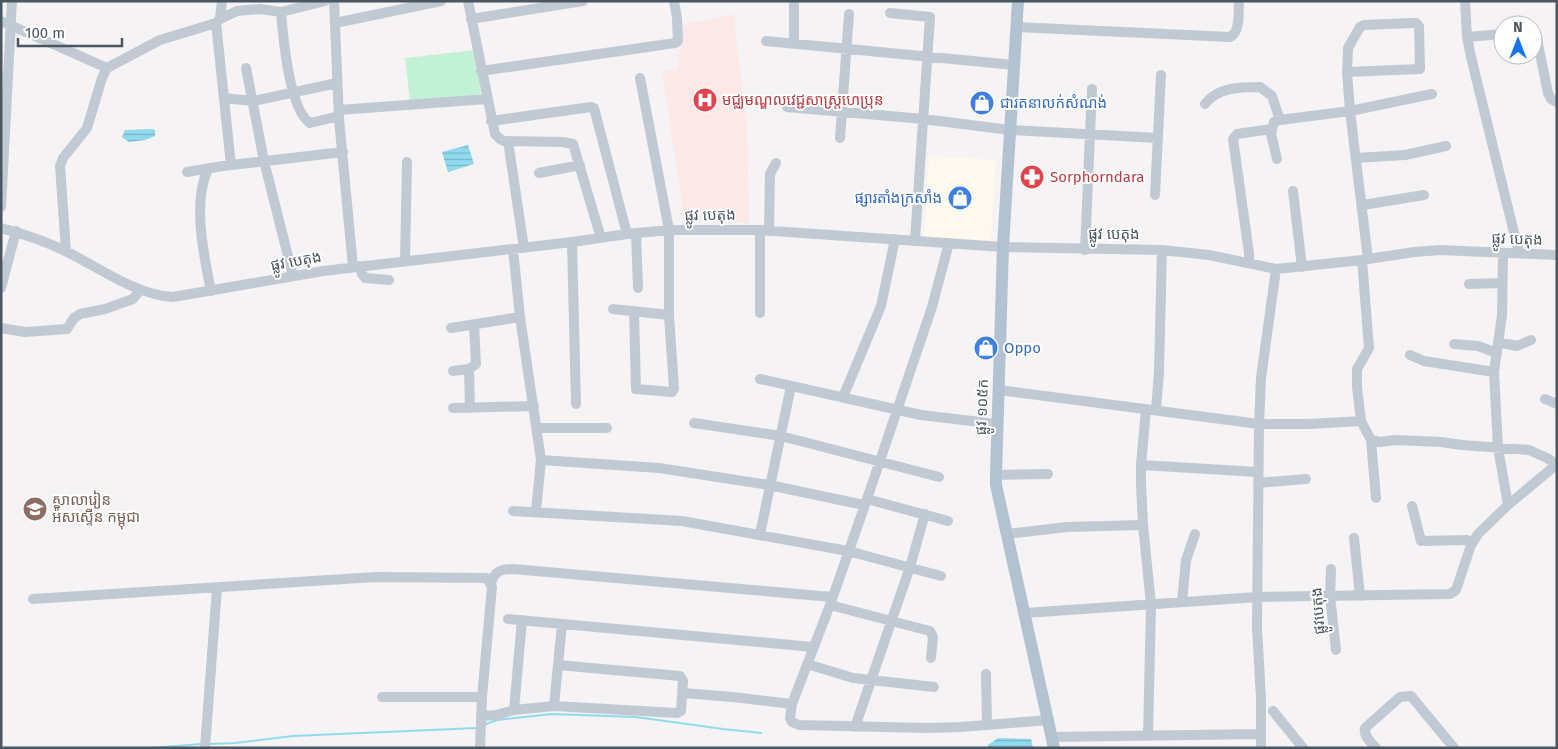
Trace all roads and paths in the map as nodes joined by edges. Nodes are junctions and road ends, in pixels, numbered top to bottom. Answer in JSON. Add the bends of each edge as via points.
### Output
{"nodes":[{"id":1,"x":12,"y":1,"type":"edge"},
{"id":2,"x":222,"y":1,"type":"edge"},
{"id":3,"x":325,"y":1,"type":"edge"},
{"id":4,"x":334,"y":1,"type":"edge"},
{"id":5,"x":441,"y":1,"type":"edge"},
{"id":6,"x":468,"y":1,"type":"edge"},
{"id":7,"x":583,"y":1,"type":"edge"},
{"id":8,"x":674,"y":1,"type":"edge"},
{"id":9,"x":1018,"y":1,"type":"edge"},
{"id":10,"x":1238,"y":1,"type":"edge"},
{"id":11,"x":1465,"y":1,"type":"edge"},
{"id":12,"x":794,"y":4,"type":"dead end"},
{"id":13,"x":282,"y":12,"type":"junction"},
{"id":14,"x":890,"y":13,"type":"dead end"},
{"id":15,"x":849,"y":14,"type":"dead end"},
{"id":16,"x":471,"y":19,"type":"junction"},
{"id":17,"x":218,"y":21,"type":"junction"},
{"id":18,"x":6,"y":23,"type":"edge"},
{"id":19,"x":335,"y":23,"type":"junction"},
{"id":20,"x":1016,"y":27,"type":"junction"},
{"id":21,"x":1493,"y":35,"type":"edge"},
{"id":22,"x":1467,"y":36,"type":"junction"},
{"id":23,"x":766,"y":41,"type":"dead end"},
{"id":24,"x":794,"y":43,"type":"junction"},
{"id":25,"x":847,"y":49,"type":"junction"},
{"id":26,"x":5,"y":58,"type":"edge"},
{"id":27,"x":928,"y":58,"type":"junction"},
{"id":28,"x":1014,"y":65,"type":"junction"},
{"id":29,"x":1542,"y":65,"type":"edge"},
{"id":30,"x":107,"y":68,"type":"junction"},
{"id":31,"x":246,"y":68,"type":"dead end"},
{"id":32,"x":481,"y":71,"type":"junction"},
{"id":33,"x":1347,"y":72,"type":"junction"},
{"id":34,"x":1160,"y":75,"type":"dead end"},
{"id":35,"x":640,"y":78,"type":"dead end"},
{"id":36,"x":337,"y":83,"type":"junction"},
{"id":37,"x":1092,"y":88,"type":"dead end"},
{"id":38,"x":293,"y":93,"type":"junction"},
{"id":39,"x":1432,"y":94,"type":"dead end"},
{"id":40,"x":224,"y":98,"type":"junction"},
{"id":41,"x":486,"y":99,"type":"junction"},
{"id":42,"x":253,"y":101,"type":"junction"},
{"id":43,"x":1557,"y":102,"type":"edge"},
{"id":44,"x":1205,"y":104,"type":"dead end"},
{"id":45,"x":787,"y":107,"type":"dead end"},
{"id":46,"x":1350,"y":111,"type":"junction"},
{"id":47,"x":842,"y":112,"type":"junction"},
{"id":48,"x":339,"y":113,"type":"junction"},
{"id":49,"x":923,"y":119,"type":"junction"},
{"id":50,"x":1280,"y":120,"type":"junction"},
{"id":51,"x":491,"y":121,"type":"junction"},
{"id":52,"x":1271,"y":129,"type":"junction"},
{"id":53,"x":1010,"y":130,"type":"junction"},
{"id":54,"x":1090,"y":135,"type":"junction"},
{"id":55,"x":840,"y":138,"type":"dead end"},
{"id":56,"x":1158,"y":138,"type":"junction"},
{"id":57,"x":508,"y":141,"type":"junction"},
{"id":58,"x":1446,"y":146,"type":"dead end"},
{"id":59,"x":342,"y":152,"type":"junction"},
{"id":60,"x":1356,"y":158,"type":"junction"},
{"id":61,"x":1277,"y":159,"type":"dead end"},
{"id":62,"x":264,"y":161,"type":"junction"},
{"id":63,"x":407,"y":162,"type":"dead end"},
{"id":64,"x":776,"y":163,"type":"dead end"},
{"id":65,"x":231,"y":165,"type":"junction"},
{"id":66,"x":580,"y":166,"type":"junction"},
{"id":67,"x":208,"y":169,"type":"junction"},
{"id":68,"x":188,"y":172,"type":"dead end"},
{"id":69,"x":539,"y":173,"type":"dead end"},
{"id":70,"x":1293,"y":191,"type":"dead end"},
{"id":71,"x":1155,"y":195,"type":"dead end"},
{"id":72,"x":1424,"y":195,"type":"dead end"},
{"id":73,"x":1362,"y":205,"type":"junction"},
{"id":74,"x":1,"y":207,"type":"edge"},
{"id":75,"x":1,"y":228,"type":"edge"},
{"id":76,"x":669,"y":230,"type":"junction"},
{"id":77,"x":765,"y":230,"type":"junction"},
{"id":78,"x":16,"y":231,"type":"junction"},
{"id":79,"x":632,"y":234,"type":"junction"},
{"id":80,"x":601,"y":238,"type":"junction"},
{"id":81,"x":895,"y":239,"type":"junction"},
{"id":82,"x":915,"y":240,"type":"junction"},
{"id":83,"x":572,"y":242,"type":"junction"},
{"id":84,"x":949,"y":244,"type":"junction"},
{"id":85,"x":1003,"y":247,"type":"junction"},
{"id":86,"x":524,"y":248,"type":"junction"},
{"id":87,"x":513,"y":249,"type":"junction"},
{"id":88,"x":1084,"y":250,"type":"junction"},
{"id":89,"x":1162,"y":250,"type":"junction"},
{"id":90,"x":66,"y":251,"type":"junction"},
{"id":91,"x":1519,"y":253,"type":"junction"},
{"id":92,"x":1503,"y":254,"type":"junction"},
{"id":93,"x":1557,"y":256,"type":"edge"},
{"id":94,"x":1365,"y":259,"type":"junction"},
{"id":95,"x":404,"y":261,"type":"junction"},
{"id":96,"x":1249,"y":263,"type":"junction"},
{"id":97,"x":357,"y":267,"type":"junction"},
{"id":98,"x":1302,"y":267,"type":"junction"},
{"id":99,"x":1276,"y":268,"type":"junction"},
{"id":100,"x":293,"y":276,"type":"junction"},
{"id":101,"x":389,"y":280,"type":"dead end"},
{"id":102,"x":1502,"y":283,"type":"junction"},
{"id":103,"x":1469,"y":284,"type":"dead end"},
{"id":104,"x":1,"y":288,"type":"edge"},
{"id":105,"x":638,"y":288,"type":"dead end"},
{"id":106,"x":140,"y":290,"type":"junction"},
{"id":107,"x":211,"y":291,"type":"junction"},
{"id":108,"x":614,"y":309,"type":"dead end"},
{"id":109,"x":634,"y":311,"type":"junction"},
{"id":110,"x":760,"y":313,"type":"dead end"},
{"id":111,"x":669,"y":316,"type":"junction"},
{"id":112,"x":520,"y":317,"type":"junction"},
{"id":113,"x":474,"y":324,"type":"junction"},
{"id":114,"x":1,"y":328,"type":"edge"},
{"id":115,"x":451,"y":328,"type":"dead end"},
{"id":116,"x":1531,"y":340,"type":"dead end"},
{"id":117,"x":1454,"y":344,"type":"dead end"},
{"id":118,"x":1498,"y":347,"type":"junction"},
{"id":119,"x":1410,"y":355,"type":"dead end"},
{"id":120,"x":469,"y":369,"type":"junction"},
{"id":121,"x":453,"y":371,"type":"dead end"},
{"id":122,"x":1494,"y":372,"type":"junction"},
{"id":123,"x":760,"y":379,"type":"dead end"},
{"id":124,"x":791,"y":386,"type":"junction"},
{"id":125,"x":999,"y":390,"type":"junction"},
{"id":126,"x":843,"y":397,"type":"junction"},
{"id":127,"x":1545,"y":399,"type":"dead end"},
{"id":128,"x":576,"y":404,"type":"dead end"},
{"id":129,"x":1557,"y":404,"type":"edge"},
{"id":130,"x":534,"y":406,"type":"junction"},
{"id":131,"x":453,"y":408,"type":"dead end"},
{"id":132,"x":470,"y":408,"type":"junction"},
{"id":133,"x":1151,"y":409,"type":"junction"},
{"id":134,"x":896,"y":410,"type":"junction"},
{"id":135,"x":1361,"y":421,"type":"junction"},
{"id":136,"x":694,"y":423,"type":"dead end"},
{"id":137,"x":997,"y":424,"type":"junction"},
{"id":138,"x":1259,"y":424,"type":"junction"},
{"id":139,"x":536,"y":428,"type":"junction"},
{"id":140,"x":607,"y":428,"type":"dead end"},
{"id":141,"x":781,"y":436,"type":"junction"},
{"id":142,"x":1371,"y":440,"type":"junction"},
{"id":143,"x":1498,"y":448,"type":"junction"},
{"id":144,"x":541,"y":460,"type":"junction"},
{"id":145,"x":879,"y":461,"type":"junction"},
{"id":146,"x":1557,"y":464,"type":"edge"},
{"id":147,"x":1141,"y":465,"type":"junction"},
{"id":148,"x":1258,"y":472,"type":"junction"},
{"id":149,"x":1048,"y":474,"type":"dead end"},
{"id":150,"x":996,"y":475,"type":"junction"},
{"id":151,"x":938,"y":477,"type":"dead end"},
{"id":152,"x":1306,"y":479,"type":"dead end"},
{"id":153,"x":1258,"y":483,"type":"junction"},
{"id":154,"x":770,"y":485,"type":"junction"},
{"id":155,"x":1376,"y":498,"type":"dead end"},
{"id":156,"x":866,"y":502,"type":"junction"},
{"id":157,"x":1508,"y":504,"type":"junction"},
{"id":158,"x":1412,"y":506,"type":"dead end"},
{"id":159,"x":513,"y":511,"type":"dead end"},
{"id":160,"x":536,"y":511,"type":"junction"},
{"id":161,"x":925,"y":514,"type":"junction"},
{"id":162,"x":948,"y":521,"type":"dead end"},
{"id":163,"x":1143,"y":525,"type":"junction"},
{"id":164,"x":760,"y":534,"type":"junction"},
{"id":165,"x":1007,"y":534,"type":"junction"},
{"id":166,"x":1194,"y":534,"type":"dead end"},
{"id":167,"x":1354,"y":538,"type":"dead end"},
{"id":168,"x":1472,"y":543,"type":"junction"},
{"id":169,"x":848,"y":551,"type":"junction"},
{"id":170,"x":910,"y":567,"type":"junction"},
{"id":171,"x":1331,"y":569,"type":"dead end"},
{"id":172,"x":941,"y":576,"type":"dead end"},
{"id":173,"x":491,"y":583,"type":"junction"},
{"id":174,"x":217,"y":588,"type":"junction"},
{"id":175,"x":1257,"y":596,"type":"junction"},
{"id":176,"x":1330,"y":596,"type":"junction"},
{"id":177,"x":1360,"y":596,"type":"junction"},
{"id":178,"x":33,"y":600,"type":"dead end"},
{"id":179,"x":831,"y":601,"type":"junction"},
{"id":180,"x":1182,"y":602,"type":"junction"},
{"id":181,"x":1151,"y":604,"type":"junction"},
{"id":182,"x":1025,"y":613,"type":"junction"},
{"id":183,"x":508,"y":619,"type":"dead end"},
{"id":184,"x":522,"y":620,"type":"junction"},
{"id":185,"x":890,"y":621,"type":"junction"},
{"id":186,"x":562,"y":624,"type":"junction"},
{"id":187,"x":813,"y":648,"type":"junction"},
{"id":188,"x":1336,"y":650,"type":"dead end"},
{"id":189,"x":931,"y":658,"type":"dead end"},
{"id":190,"x":807,"y":664,"type":"junction"},
{"id":191,"x":558,"y":666,"type":"junction"},
{"id":192,"x":986,"y":674,"type":"dead end"},
{"id":193,"x":870,"y":680,"type":"junction"},
{"id":194,"x":934,"y":687,"type":"dead end"},
{"id":195,"x":683,"y":693,"type":"junction"},
{"id":196,"x":382,"y":697,"type":"dead end"},
{"id":197,"x":482,"y":697,"type":"junction"},
{"id":198,"x":792,"y":704,"type":"junction"},
{"id":199,"x":554,"y":706,"type":"junction"},
{"id":200,"x":514,"y":710,"type":"junction"},
{"id":201,"x":1273,"y":711,"type":"dead end"},
{"id":202,"x":481,"y":718,"type":"junction"},
{"id":203,"x":1048,"y":720,"type":"junction"},
{"id":204,"x":987,"y":725,"type":"junction"},
{"id":205,"x":855,"y":727,"type":"junction"},
{"id":206,"x":1148,"y":734,"type":"junction"},
{"id":207,"x":1260,"y":734,"type":"junction"},
{"id":208,"x":1053,"y":742,"type":"edge"},
{"id":209,"x":205,"y":748,"type":"edge"},
{"id":210,"x":480,"y":748,"type":"edge"},
{"id":211,"x":1261,"y":748,"type":"edge"},
{"id":212,"x":1303,"y":748,"type":"edge"},
{"id":213,"x":1376,"y":748,"type":"edge"},
{"id":214,"x":1454,"y":748,"type":"edge"}],
"edges":[{"from":1,"to":18,"type":"street"},
{"from":2,"to":17,"type":"street"},
{"from":3,"to":13,"type":"street"},
{"from":4,"to":19,"type":"street"},
{"from":5,"to":19,"type":"street"},
{"from":6,"to":16,"type":"street"},
{"from":7,"to":16,"type":"street"},
{"from":8,"to":32,"type":"street","via":[[678,41],[675,43]]},
{"from":9,"to":20,"type":"main road","name":"ផ្លូវ ១០៥ក"},
{"from":10,"to":20,"type":"street","via":[[1237,28],[1230,37]]},
{"from":11,"to":22,"type":"street"},
{"from":12,"to":24,"type":"street"},
{"from":13,"to":17,"type":"street","via":[[260,9],[237,11]]},
{"from":13,"to":38,"type":"street"},
{"from":14,"to":27,"type":"street","via":[[930,17]]},
{"from":15,"to":25,"type":"street"},
{"from":16,"to":32,"type":"street"},
{"from":17,"to":30,"type":"street","via":[[160,40]]},
{"from":17,"to":40,"type":"street"},
{"from":18,"to":26,"type":"street"},
{"from":18,"to":30,"type":"street"},
{"from":19,"to":36,"type":"street"},
{"from":20,"to":28,"type":"main road","name":"ផ្លូវ ១០៥ក"},
{"from":21,"to":22,"type":"street"},
{"from":22,"to":91,"type":"street"},
{"from":23,"to":24,"type":"street"},
{"from":24,"to":25,"type":"street"},
{"from":25,"to":27,"type":"street"},
{"from":25,"to":47,"type":"street"},
{"from":26,"to":74,"type":"street"},
{"from":27,"to":28,"type":"street"},
{"from":27,"to":49,"type":"street"},
{"from":28,"to":53,"type":"main road","name":"ផ្លូវ ១០៥ក"},
{"from":29,"to":43,"type":"street","via":[[1548,93]]},
{"from":30,"to":90,"type":"street","via":[[87,128],[60,166]]},
{"from":31,"to":42,"type":"street"},
{"from":32,"to":41,"type":"street"},
{"from":33,"to":33,"type":"street","via":[[1348,48],[1360,27],[1412,23],[1419,26],[1420,69]]},
{"from":33,"to":46,"type":"street"},
{"from":34,"to":56,"type":"street"},
{"from":35,"to":76,"type":"street","name":"ផ្លូវ បេតុង"},
{"from":36,"to":38,"type":"street"},
{"from":36,"to":48,"type":"street"},
{"from":37,"to":54,"type":"street"},
{"from":38,"to":42,"type":"street"},
{"from":38,"to":48,"type":"street","via":[[299,110],[310,122]]},
{"from":39,"to":46,"type":"street"},
{"from":40,"to":42,"type":"street"},
{"from":40,"to":65,"type":"street"},
{"from":41,"to":48,"type":"street"},
{"from":41,"to":51,"type":"street"},
{"from":42,"to":62,"type":"street"},
{"from":44,"to":50,"type":"street","via":[[1219,91],[1260,87],[1272,96]]},
{"from":45,"to":47,"type":"street"},
{"from":46,"to":50,"type":"street"},
{"from":46,"to":60,"type":"street"},
{"from":47,"to":49,"type":"street"},
{"from":47,"to":55,"type":"street"},
{"from":48,"to":59,"type":"street"},
{"from":49,"to":53,"type":"street"},
{"from":49,"to":82,"type":"street"},
{"from":50,"to":52,"type":"street","via":[[1274,122]]},
{"from":51,"to":57,"type":"street","via":[[495,134]]},
{"from":51,"to":79,"type":"street","via":[[594,108]]},
{"from":52,"to":61,"type":"street"},
{"from":52,"to":96,"type":"street","via":[[1237,134],[1233,139]]},
{"from":53,"to":54,"type":"street"},
{"from":53,"to":85,"type":"main road","name":"ផ្លូវ ១០៥ក"},
{"from":54,"to":56,"type":"street"},
{"from":54,"to":88,"type":"street"},
{"from":56,"to":71,"type":"street"},
{"from":57,"to":66,"type":"street","via":[[571,142]]},
{"from":57,"to":86,"type":"street"},
{"from":58,"to":60,"type":"street","via":[[1405,155]]},
{"from":59,"to":62,"type":"street"},
{"from":59,"to":97,"type":"street"},
{"from":60,"to":73,"type":"street"},
{"from":62,"to":65,"type":"street"},
{"from":62,"to":100,"type":"street"},
{"from":63,"to":95,"type":"street"},
{"from":64,"to":77,"type":"street","via":[[770,174]]},
{"from":65,"to":67,"type":"street"},
{"from":66,"to":69,"type":"street"},
{"from":66,"to":80,"type":"street"},
{"from":67,"to":68,"type":"street"},
{"from":67,"to":107,"type":"street","via":[[202,185],[201,217]]},
{"from":70,"to":98,"type":"street"},
{"from":72,"to":73,"type":"street"},
{"from":73,"to":94,"type":"street"},
{"from":75,"to":78,"type":"street","name":"ផ្លូវ បេតុង"},
{"from":76,"to":77,"type":"street","name":"ផ្លូវ បេតុង"},
{"from":76,"to":79,"type":"street","name":"ផ្លូវ បេតុង"},
{"from":76,"to":111,"type":"street","name":"ផ្លូវ បេតុង"},
{"from":77,"to":81,"type":"street","name":"ផ្លូវ បេតុង"},
{"from":77,"to":110,"type":"street"},
{"from":78,"to":90,"type":"street","name":"ផ្លូវ បេតុង"},
{"from":78,"to":104,"type":"street"},
{"from":79,"to":80,"type":"street","name":"ផ្លូវ បេតុង"},
{"from":79,"to":105,"type":"street"},
{"from":80,"to":83,"type":"street","name":"ផ្លូវ បេតុង"},
{"from":81,"to":82,"type":"street","name":"ផ្លូវ បេតុង"},
{"from":81,"to":126,"type":"street","via":[[881,306]]},
{"from":82,"to":84,"type":"street","name":"ផ្លូវ បេតុង"},
{"from":83,"to":86,"type":"street","name":"ផ្លូវ បេតុង"},
{"from":83,"to":128,"type":"street"},
{"from":84,"to":85,"type":"street","name":"ផ្លូវ បេតុង"},
{"from":84,"to":134,"type":"street","via":[[932,307]]},
{"from":85,"to":88,"type":"street","name":"ផ្លូវ បេតុង"},
{"from":85,"to":125,"type":"main road","name":"ផ្លូវ ១០៥ក"},
{"from":86,"to":87,"type":"street","name":"ផ្លូវ បេតុង"},
{"from":87,"to":95,"type":"street","name":"ផ្លូវ បេតុង"},
{"from":87,"to":112,"type":"street"},
{"from":88,"to":89,"type":"street","name":"ផ្លូវ បេតុង"},
{"from":89,"to":96,"type":"street","name":"ផ្លូវ បេតុង"},
{"from":89,"to":133,"type":"street","via":[[1159,372]]},
{"from":90,"to":106,"type":"street","name":"ផ្លូវ បេតុង"},
{"from":91,"to":92,"type":"street","name":"ផ្លូវ បេតុង"},
{"from":91,"to":93,"type":"street","name":"ផ្លូវ បេតុង"},
{"from":92,"to":94,"type":"street","name":"ផ្លូវ បេតុង","via":[[1440,250]]},
{"from":92,"to":102,"type":"street"},
{"from":94,"to":98,"type":"street","name":"ផ្លូវ បេតុង"},
{"from":94,"to":135,"type":"street","via":[[1369,348],[1357,369]]},
{"from":95,"to":97,"type":"street","name":"ផ្លូវ បេតុង"},
{"from":96,"to":99,"type":"street","name":"ផ្លូវ បេតុង"},
{"from":97,"to":100,"type":"street","name":"ផ្លូវ បេតុង"},
{"from":97,"to":101,"type":"street","via":[[365,278]]},
{"from":98,"to":99,"type":"street","name":"ផ្លូវ បេតុង"},
{"from":99,"to":138,"type":"street"},
{"from":100,"to":107,"type":"street","name":"ផ្លូវ បេតុង"},
{"from":102,"to":103,"type":"street"},
{"from":102,"to":118,"type":"street"},
{"from":106,"to":107,"type":"street","name":"ផ្លូវ បេតុង","via":[[173,297]]},
{"from":106,"to":114,"type":"street","via":[[133,299],[80,314],[67,329],[25,332]]},
{"from":108,"to":109,"type":"street"},
{"from":109,"to":111,"type":"street"},
{"from":109,"to":111,"type":"street","name":"ផ្លូវ បេតុង","via":[[636,390],[639,391],[673,391]]},
{"from":112,"to":113,"type":"street"},
{"from":112,"to":130,"type":"street"},
{"from":113,"to":115,"type":"street"},
{"from":113,"to":120,"type":"street","via":[[476,360]]},
{"from":116,"to":118,"type":"street","via":[[1517,346]]},
{"from":117,"to":118,"type":"street"},
{"from":118,"to":122,"type":"street"},
{"from":119,"to":122,"type":"street","via":[[1424,361]]},
{"from":120,"to":121,"type":"street"},
{"from":120,"to":132,"type":"street"},
{"from":122,"to":143,"type":"street"},
{"from":123,"to":124,"type":"street"},
{"from":124,"to":126,"type":"street"},
{"from":124,"to":141,"type":"street"},
{"from":125,"to":133,"type":"street"},
{"from":125,"to":137,"type":"main road","name":"ផ្លូវ ១០៥ក"},
{"from":126,"to":134,"type":"street"},
{"from":127,"to":129,"type":"street"},
{"from":130,"to":132,"type":"street"},
{"from":130,"to":139,"type":"street"},
{"from":131,"to":132,"type":"street"},
{"from":133,"to":138,"type":"street"},
{"from":133,"to":147,"type":"street"},
{"from":134,"to":137,"type":"street"},
{"from":134,"to":145,"type":"street"},
{"from":135,"to":138,"type":"street"},
{"from":135,"to":142,"type":"street"},
{"from":136,"to":141,"type":"street"},
{"from":137,"to":150,"type":"main road","name":"ផ្លូវ ១០៥ក"},
{"from":138,"to":148,"type":"street"},
{"from":139,"to":140,"type":"street"},
{"from":139,"to":144,"type":"street"},
{"from":141,"to":145,"type":"street"},
{"from":141,"to":154,"type":"street"},
{"from":142,"to":143,"type":"street"},
{"from":142,"to":155,"type":"street"},
{"from":143,"to":146,"type":"street","via":[[1529,450]]},
{"from":143,"to":157,"type":"street"},
{"from":144,"to":154,"type":"street","via":[[659,468]]},
{"from":144,"to":160,"type":"street"},
{"from":145,"to":151,"type":"street"},
{"from":145,"to":156,"type":"street"},
{"from":146,"to":157,"type":"street"},
{"from":147,"to":148,"type":"street"},
{"from":147,"to":163,"type":"street"},
{"from":148,"to":153,"type":"street"},
{"from":149,"to":150,"type":"street"},
{"from":150,"to":165,"type":"main road","name":"ផ្លូវ ១០៥ក"},
{"from":152,"to":153,"type":"street"},
{"from":153,"to":175,"type":"street"},
{"from":154,"to":156,"type":"street"},
{"from":154,"to":164,"type":"street"},
{"from":156,"to":161,"type":"street"},
{"from":156,"to":169,"type":"street"},
{"from":157,"to":168,"type":"street"},
{"from":158,"to":168,"type":"street","via":[[1421,540],[1467,540]]},
{"from":159,"to":160,"type":"street"},
{"from":160,"to":164,"type":"street","via":[[682,521]]},
{"from":161,"to":162,"type":"street"},
{"from":161,"to":170,"type":"street"},
{"from":163,"to":165,"type":"street","via":[[1074,526]]},
{"from":163,"to":181,"type":"street"},
{"from":164,"to":169,"type":"street"},
{"from":165,"to":182,"type":"main road","name":"ផ្លូវ ១០៥ក"},
{"from":166,"to":180,"type":"street","via":[[1186,560]]},
{"from":167,"to":177,"type":"street"},
{"from":168,"to":177,"type":"street","via":[[1453,593]]},
{"from":169,"to":170,"type":"street"},
{"from":169,"to":179,"type":"street"},
{"from":170,"to":172,"type":"street"},
{"from":170,"to":185,"type":"street"},
{"from":171,"to":176,"type":"street","name":"ផ្លូវបេតុង"},
{"from":173,"to":174,"type":"street","via":[[487,578],[376,577]]},
{"from":173,"to":179,"type":"street","via":[[498,571],[513,569]]},
{"from":173,"to":197,"type":"street"},
{"from":174,"to":178,"type":"street"},
{"from":174,"to":209,"type":"street"},
{"from":175,"to":176,"type":"street"},
{"from":175,"to":180,"type":"street"},
{"from":175,"to":207,"type":"street"},
{"from":176,"to":177,"type":"street"},
{"from":176,"to":188,"type":"street","name":"ផ្លូវបេតុង"},
{"from":179,"to":185,"type":"street"},
{"from":179,"to":187,"type":"street"},
{"from":180,"to":181,"type":"street"},
{"from":181,"to":182,"type":"street"},
{"from":181,"to":206,"type":"street"},
{"from":182,"to":203,"type":"main road","name":"ផ្លូវ ១០៥ក"},
{"from":183,"to":184,"type":"street"},
{"from":184,"to":186,"type":"street"},
{"from":184,"to":200,"type":"street"},
{"from":185,"to":189,"type":"street","via":[[930,631],[933,637]]},
{"from":185,"to":193,"type":"street"},
{"from":186,"to":187,"type":"street"},
{"from":186,"to":191,"type":"street"},
{"from":187,"to":190,"type":"street"},
{"from":190,"to":193,"type":"street"},
{"from":190,"to":198,"type":"street"},
{"from":191,"to":195,"type":"street","via":[[678,675],[682,678]]},
{"from":191,"to":199,"type":"street"},
{"from":192,"to":204,"type":"street"},
{"from":193,"to":194,"type":"street"},
{"from":193,"to":205,"type":"street"},
{"from":195,"to":198,"type":"street"},
{"from":195,"to":199,"type":"street","via":[[681,712],[677,713]]},
{"from":196,"to":197,"type":"street"},
{"from":197,"to":202,"type":"street"},
{"from":198,"to":205,"type":"street","via":[[790,718],[799,725]]},
{"from":199,"to":200,"type":"street"},
{"from":200,"to":202,"type":"street"},
{"from":201,"to":212,"type":"street"},
{"from":202,"to":210,"type":"street"},
{"from":203,"to":204,"type":"street"},
{"from":203,"to":208,"type":"main road","name":"ផ្លូវ ១០៥ក"},
{"from":204,"to":205,"type":"street"},
{"from":206,"to":207,"type":"street"},
{"from":206,"to":208,"type":"street"},
{"from":207,"to":211,"type":"street"},
{"from":213,"to":214,"type":"street","via":[[1366,736],[1365,728],[1405,695],[1411,696]]}]}
